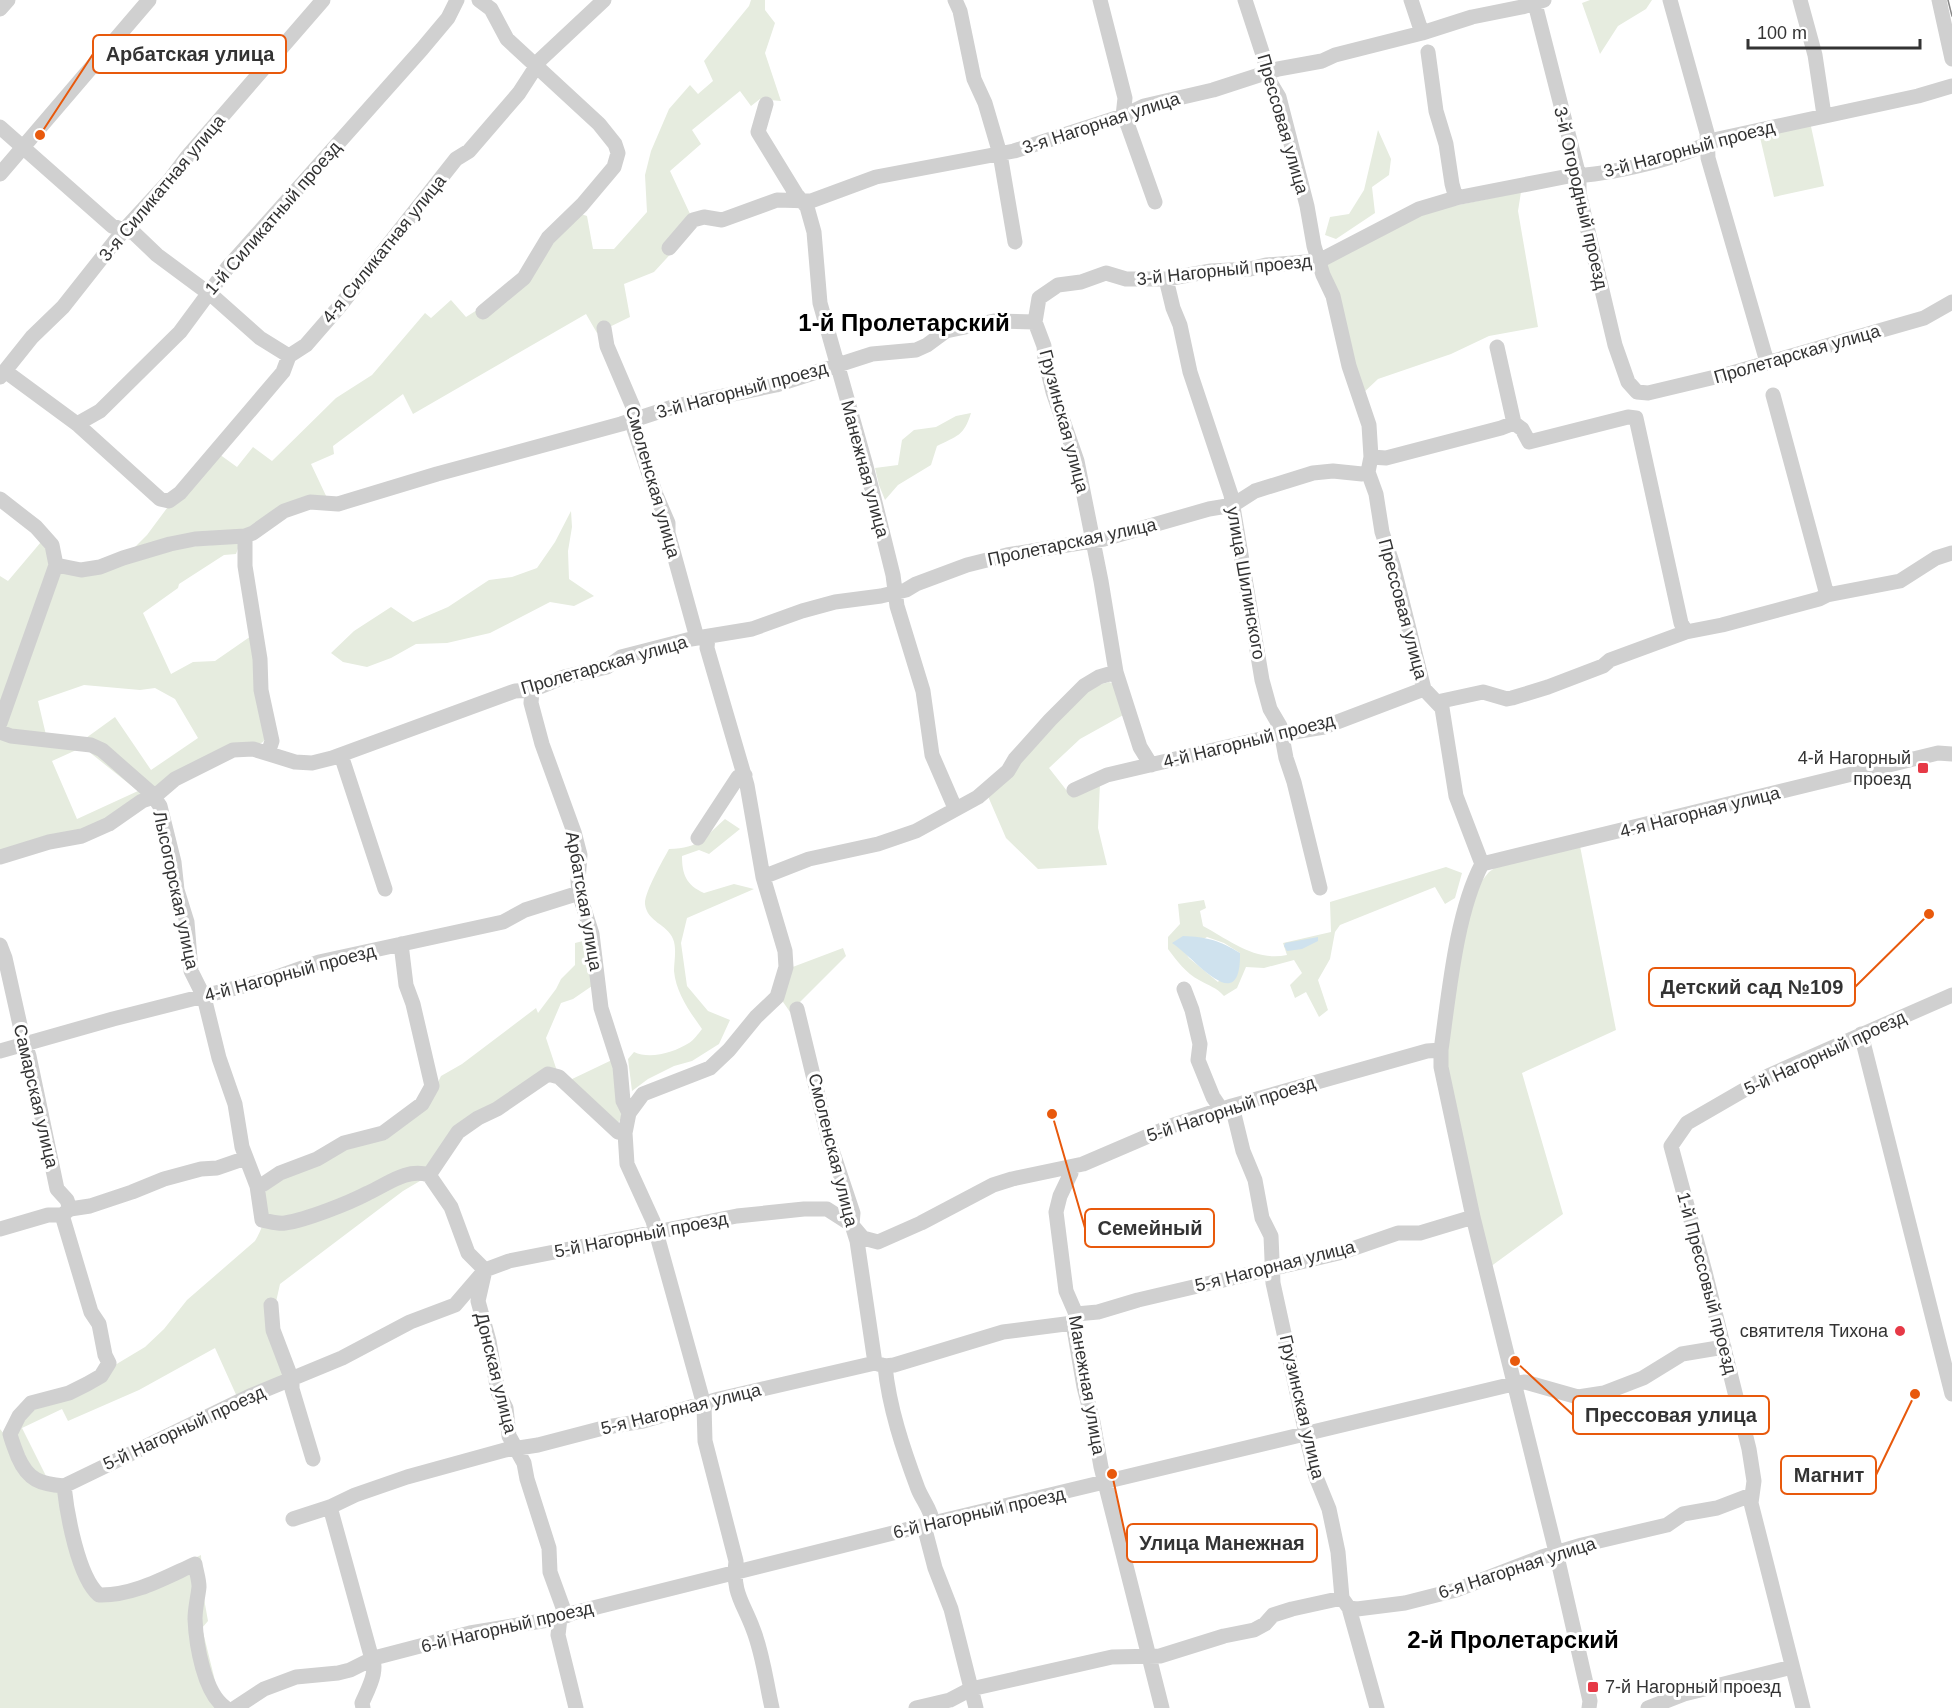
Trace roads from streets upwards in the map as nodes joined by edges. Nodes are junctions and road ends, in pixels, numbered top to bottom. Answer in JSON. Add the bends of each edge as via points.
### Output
{"nodes":[{"id":1,"x":8,"y":0,"type":"edge"},
{"id":2,"x":149,"y":0,"type":"edge"},
{"id":3,"x":323,"y":0,"type":"edge"},
{"id":4,"x":458,"y":0,"type":"edge"},
{"id":5,"x":480,"y":0,"type":"edge"},
{"id":6,"x":604,"y":0,"type":"edge"},
{"id":7,"x":955,"y":0,"type":"edge"},
{"id":8,"x":1100,"y":0,"type":"edge"},
{"id":9,"x":1245,"y":0,"type":"edge"},
{"id":10,"x":1411,"y":0,"type":"edge"},
{"id":11,"x":1670,"y":0,"type":"edge"},
{"id":12,"x":1800,"y":0,"type":"edge"},
{"id":13,"x":1939,"y":0,"type":"edge"},
{"id":14,"x":1538,"y":1,"type":"edge"},
{"id":15,"x":0,"y":9,"type":"edge"},
{"id":16,"x":1422,"y":33,"type":"junction"},
{"id":17,"x":1428,"y":52,"type":"dead end"},
{"id":18,"x":1952,"y":59,"type":"edge"},
{"id":19,"x":535,"y":66,"type":"junction"},
{"id":20,"x":1267,"y":72,"type":"junction"},
{"id":21,"x":1952,"y":86,"type":"edge"},
{"id":22,"x":766,"y":104,"type":"dead end"},
{"id":23,"x":1824,"y":115,"type":"junction"},
{"id":24,"x":1123,"y":116,"type":"junction"},
{"id":25,"x":0,"y":127,"type":"edge"},
{"id":26,"x":1706,"y":145,"type":"junction"},
{"id":27,"x":23,"y":148,"type":"junction"},
{"id":28,"x":1000,"y":154,"type":"junction"},
{"id":29,"x":0,"y":174,"type":"edge"},
{"id":30,"x":1579,"y":176,"type":"junction"},
{"id":31,"x":1456,"y":198,"type":"junction"},
{"id":32,"x":803,"y":201,"type":"junction"},
{"id":33,"x":1155,"y":202,"type":"dead end"},
{"id":34,"x":123,"y":231,"type":"junction"},
{"id":35,"x":1016,"y":242,"type":"dead end"},
{"id":36,"x":669,"y":248,"type":"dead end"},
{"id":37,"x":1319,"y":261,"type":"junction"},
{"id":38,"x":1166,"y":279,"type":"junction"},
{"id":39,"x":208,"y":292,"type":"junction"},
{"id":40,"x":1952,"y":302,"type":"edge"},
{"id":41,"x":483,"y":312,"type":"dead end"},
{"id":42,"x":1035,"y":322,"type":"junction"},
{"id":43,"x":604,"y":328,"type":"dead end"},
{"id":44,"x":1497,"y":347,"type":"dead end"},
{"id":45,"x":290,"y":356,"type":"junction"},
{"id":46,"x":1767,"y":362,"type":"junction"},
{"id":47,"x":836,"y":366,"type":"junction"},
{"id":48,"x":2,"y":374,"type":"edge"},
{"id":49,"x":1637,"y":392,"type":"joint"},
{"id":50,"x":1773,"y":395,"type":"dead end"},
{"id":51,"x":633,"y":419,"type":"junction"},
{"id":52,"x":1514,"y":423,"type":"junction"},
{"id":53,"x":77,"y":424,"type":"junction"},
{"id":54,"x":1369,"y":464,"type":"junction"},
{"id":55,"x":0,"y":499,"type":"edge"},
{"id":56,"x":1233,"y":505,"type":"junction"},
{"id":57,"x":245,"y":536,"type":"junction"},
{"id":58,"x":1093,"y":540,"type":"junction"},
{"id":59,"x":1952,"y":554,"type":"edge"},
{"id":60,"x":56,"y":565,"type":"junction"},
{"id":61,"x":896,"y":593,"type":"junction"},
{"id":62,"x":1827,"y":595,"type":"junction"},
{"id":63,"x":1686,"y":632,"type":"junction"},
{"id":64,"x":702,"y":637,"type":"junction"},
{"id":65,"x":1116,"y":672,"type":"junction"},
{"id":66,"x":1424,"y":689,"type":"junction"},
{"id":67,"x":532,"y":690,"type":"junction"},
{"id":68,"x":1437,"y":702,"type":"junction"},
{"id":69,"x":0,"y":723,"type":"edge"},
{"id":70,"x":0,"y":732,"type":"edge"},
{"id":71,"x":1282,"y":734,"type":"junction"},
{"id":72,"x":268,"y":753,"type":"junction"},
{"id":73,"x":1952,"y":754,"type":"edge"},
{"id":74,"x":341,"y":755,"type":"junction"},
{"id":75,"x":1151,"y":765,"type":"junction"},
{"id":76,"x":745,"y":775,"type":"junction"},
{"id":77,"x":1074,"y":790,"type":"dead end"},
{"id":78,"x":154,"y":797,"type":"junction"},
{"id":79,"x":955,"y":808,"type":"junction"},
{"id":80,"x":698,"y":838,"type":"dead end"},
{"id":81,"x":0,"y":857,"type":"edge"},
{"id":82,"x":1482,"y":864,"type":"junction"},
{"id":83,"x":763,"y":877,"type":"junction"},
{"id":84,"x":1320,"y":888,"type":"dead end"},
{"id":85,"x":385,"y":889,"type":"dead end"},
{"id":86,"x":579,"y":893,"type":"junction"},
{"id":87,"x":401,"y":944,"type":"junction"},
{"id":88,"x":0,"y":945,"type":"edge"},
{"id":89,"x":1184,"y":989,"type":"dead end"},
{"id":90,"x":1952,"y":995,"type":"edge"},
{"id":91,"x":204,"y":997,"type":"junction"},
{"id":92,"x":797,"y":1009,"type":"dead end"},
{"id":93,"x":1862,"y":1034,"type":"junction"},
{"id":94,"x":26,"y":1043,"type":"junction"},
{"id":95,"x":1441,"y":1050,"type":"junction"},
{"id":96,"x":0,"y":1051,"type":"edge"},
{"id":97,"x":1227,"y":1107,"type":"junction"},
{"id":98,"x":629,"y":1113,"type":"junction"},
{"id":99,"x":625,"y":1133,"type":"junction"},
{"id":100,"x":1675,"y":1140,"type":"joint"},
{"id":101,"x":246,"y":1158,"type":"junction"},
{"id":102,"x":1071,"y":1167,"type":"junction"},
{"id":103,"x":429,"y":1175,"type":"junction"},
{"id":104,"x":257,"y":1186,"type":"junction"},
{"id":105,"x":66,"y":1212,"type":"junction"},
{"id":106,"x":1473,"y":1217,"type":"junction"},
{"id":107,"x":852,"y":1226,"type":"junction"},
{"id":108,"x":0,"y":1229,"type":"edge"},
{"id":109,"x":655,"y":1232,"type":"junction"},
{"id":110,"x":1273,"y":1267,"type":"junction"},
{"id":111,"x":485,"y":1270,"type":"junction"},
{"id":112,"x":271,"y":1305,"type":"dead end"},
{"id":113,"x":1074,"y":1318,"type":"junction"},
{"id":114,"x":1724,"y":1347,"type":"junction"},
{"id":115,"x":880,"y":1364,"type":"junction"},
{"id":116,"x":292,"y":1380,"type":"junction"},
{"id":117,"x":1513,"y":1384,"type":"junction"},
{"id":118,"x":1952,"y":1394,"type":"edge"},
{"id":119,"x":704,"y":1405,"type":"junction"},
{"id":120,"x":5,"y":1429,"type":"edge"},
{"id":121,"x":1307,"y":1434,"type":"junction"},
{"id":122,"x":516,"y":1449,"type":"junction"},
{"id":123,"x":312,"y":1459,"type":"dead end"},
{"id":124,"x":1106,"y":1482,"type":"junction"},
{"id":125,"x":64,"y":1486,"type":"junction"},
{"id":126,"x":1751,"y":1495,"type":"junction"},
{"id":127,"x":330,"y":1507,"type":"junction"},
{"id":128,"x":293,"y":1519,"type":"dead end"},
{"id":129,"x":929,"y":1525,"type":"junction"},
{"id":130,"x":1556,"y":1552,"type":"junction"},
{"id":131,"x":735,"y":1572,"type":"junction"},
{"id":132,"x":1345,"y":1603,"type":"junction"},
{"id":133,"x":563,"y":1617,"type":"junction"},
{"id":134,"x":1149,"y":1656,"type":"junction"},
{"id":135,"x":374,"y":1658,"type":"junction"},
{"id":136,"x":1792,"y":1667,"type":"junction"},
{"id":137,"x":971,"y":1689,"type":"junction"},
{"id":138,"x":226,"y":1708,"type":"edge"},
{"id":139,"x":235,"y":1708,"type":"edge"},
{"id":140,"x":363,"y":1708,"type":"edge"},
{"id":141,"x":576,"y":1708,"type":"edge"},
{"id":142,"x":772,"y":1708,"type":"edge"},
{"id":143,"x":916,"y":1708,"type":"edge"},
{"id":144,"x":976,"y":1708,"type":"edge"},
{"id":145,"x":1162,"y":1708,"type":"edge"},
{"id":146,"x":1377,"y":1708,"type":"edge"},
{"id":147,"x":1588,"y":1708,"type":"edge"},
{"id":148,"x":1648,"y":1708,"type":"edge"},
{"id":149,"x":1803,"y":1708,"type":"edge"}],
"edges":[{"from":1,"to":15,"type":"street"},
{"from":2,"to":27,"type":"street"},
{"from":3,"to":34,"type":"street","name":"3-я Силикатная улица"},
{"from":4,"to":39,"type":"street","name":"1-й Силикатный проезд","via":[[422,49]]},
{"from":5,"to":19,"type":"street","via":[[492,9],[507,39]]},
{"from":6,"to":19,"type":"street","name":"4-я Силикатная улица"},
{"from":7,"to":28,"type":"street","via":[[974,79]]},
{"from":8,"to":24,"type":"street","via":[[1125,98]]},
{"from":9,"to":20,"type":"street","name":"Прессовая улица"},
{"from":10,"to":16,"type":"street"},
{"from":11,"to":26,"type":"street","via":[[1707,133]]},
{"from":12,"to":23,"type":"street","via":[[1815,55]]},
{"from":13,"to":18,"type":"street"},
{"from":14,"to":16,"type":"street","name":"3-я Нагорная улица"},
{"from":14,"to":30,"type":"street","name":"3-й Огородный проезд"},
{"from":16,"to":20,"type":"street","name":"3-я Нагорная улица"},
{"from":17,"to":31,"type":"street","via":[[1436,111]]},
{"from":19,"to":41,"type":"street","via":[[598,124],[618,153],[614,167],[548,238],[524,278]]},
{"from":19,"to":45,"type":"street","name":"4-я Силикатная улица","via":[[519,93],[469,151],[456,159],[339,307],[306,345]]},
{"from":20,"to":24,"type":"street","name":"3-я Нагорная улица","via":[[1144,106]]},
{"from":20,"to":37,"type":"street","name":"Прессовая улица","via":[[1279,97]]},
{"from":21,"to":23,"type":"street","name":"3-й Нагорный проезд"},
{"from":22,"to":32,"type":"street","name":"Манежная улица","via":[[758,132]]},
{"from":23,"to":26,"type":"street","name":"3-й Нагорный проезд"},
{"from":24,"to":28,"type":"street","name":"3-я Нагорная улица"},
{"from":24,"to":33,"type":"street"},
{"from":25,"to":27,"type":"street"},
{"from":26,"to":30,"type":"street","name":"3-й Нагорный проезд","via":[[1653,162]]},
{"from":26,"to":46,"type":"street"},
{"from":27,"to":29,"type":"street"},
{"from":27,"to":34,"type":"street","via":[[112,226]]},
{"from":28,"to":32,"type":"street","name":"3-я Нагорная улица","via":[[876,177]]},
{"from":28,"to":35,"type":"street"},
{"from":30,"to":31,"type":"street","name":"3-й Нагорный проезд"},
{"from":30,"to":49,"type":"street","name":"3-й Огородный проезд","via":[[1579,193],[1615,345],[1628,382]]},
{"from":31,"to":37,"type":"street","name":"3-й Нагорный проезд","via":[[1419,209]]},
{"from":32,"to":36,"type":"street","name":"3-я Нагорная улица","via":[[777,200],[722,220],[693,220]]},
{"from":32,"to":47,"type":"street","name":"Манежная улица","via":[[814,232],[820,303]]},
{"from":34,"to":39,"type":"street","via":[[134,233]]},
{"from":34,"to":48,"type":"street","name":"3-я Силикатная улица","via":[[63,307]]},
{"from":37,"to":38,"type":"street","name":"3-й Нагорный проезд"},
{"from":37,"to":54,"type":"street","name":"Прессовая улица","via":[[1333,296],[1349,366],[1369,425]]},
{"from":38,"to":42,"type":"street","name":"3-й Нагорный проезд","via":[[1126,279],[1106,273],[1058,285],[1039,298]]},
{"from":38,"to":56,"type":"street","name":"улица Шилинского"},
{"from":39,"to":45,"type":"street","via":[[260,338]]},
{"from":39,"to":53,"type":"street","name":"1-й Силикатный проезд","via":[[180,332],[100,411]]},
{"from":40,"to":46,"type":"street","name":"Пролетарская улица","via":[[1924,318]]},
{"from":42,"to":47,"type":"street","name":"3-й Нагорный проезд","via":[[994,321],[946,331],[916,350],[872,354]]},
{"from":42,"to":58,"type":"street","name":"Грузинская улица","via":[[1053,392],[1077,461]]},
{"from":43,"to":51,"type":"street","name":"Смоленская улица","via":[[607,346],[633,407]]},
{"from":44,"to":52,"type":"street"},
{"from":45,"to":53,"type":"street","name":"4-я Силикатная улица","via":[[282,372],[217,450],[169,501],[160,499]]},
{"from":46,"to":49,"type":"street","name":"Пролетарская улица","via":[[1648,393]]},
{"from":47,"to":51,"type":"street","name":"3-й Нагорный проезд","via":[[776,385]]},
{"from":47,"to":61,"type":"street","name":"Манежная улица","via":[[866,466]]},
{"from":48,"to":53,"type":"street"},
{"from":50,"to":62,"type":"street"},
{"from":51,"to":57,"type":"street","name":"3-й Нагорный проезд","via":[[338,504],[310,502],[284,511]]},
{"from":51,"to":64,"type":"street","name":"Смоленская улица"},
{"from":52,"to":54,"type":"street","name":"Пролетарская улица"},
{"from":52,"to":63,"type":"street","via":[[1529,442],[1636,418]]},
{"from":54,"to":56,"type":"street","name":"Пролетарская улица","via":[[1362,474],[1313,473],[1255,491]]},
{"from":54,"to":66,"type":"street","name":"Прессовая улица","via":[[1382,532]]},
{"from":55,"to":60,"type":"street","via":[[52,545]]},
{"from":56,"to":58,"type":"street","name":"Пролетарская улица"},
{"from":56,"to":71,"type":"street","name":"улица Шилинского","via":[[1262,681]]},
{"from":57,"to":60,"type":"street","via":[[195,539],[81,570]]},
{"from":57,"to":72,"type":"street","via":[[245,566],[261,690],[272,741]]},
{"from":58,"to":61,"type":"street","name":"Пролетарская улица","via":[[967,565]]},
{"from":58,"to":65,"type":"street","name":"Грузинская улица"},
{"from":59,"to":62,"type":"street","via":[[1936,558],[1900,581]]},
{"from":60,"to":69,"type":"street"},
{"from":61,"to":64,"type":"street","name":"Пролетарская улица","via":[[835,602],[752,629]]},
{"from":61,"to":79,"type":"street","name":"Манежная улица","via":[[923,691],[932,755]]},
{"from":62,"to":63,"type":"street"},
{"from":63,"to":68,"type":"street","via":[[1512,698],[1483,692]]},
{"from":64,"to":67,"type":"street","name":"Пролетарская улица","via":[[621,657],[607,667],[564,677]]},
{"from":64,"to":76,"type":"street","name":"Смоленская улица"},
{"from":65,"to":75,"type":"street","name":"Грузинская улица","via":[[1140,747]]},
{"from":65,"to":79,"type":"street","via":[[1084,686],[996,783]]},
{"from":66,"to":68,"type":"street","name":"Прессовая улица"},
{"from":66,"to":71,"type":"street","name":"4-й Нагорный проезд","via":[[1324,727]]},
{"from":67,"to":74,"type":"street","name":"Пролетарская улица","via":[[515,691]]},
{"from":67,"to":86,"type":"street","name":"Арбатская улица","via":[[531,702],[542,744],[580,855]]},
{"from":68,"to":82,"type":"street","name":"Прессовая улица","via":[[1442,708],[1456,796]]},
{"from":70,"to":78,"type":"street","name":"Лысогорская улица","via":[[91,745],[102,750]]},
{"from":71,"to":75,"type":"street","name":"4-й Нагорный проезд"},
{"from":71,"to":84,"type":"street","name":"улица Шилинского"},
{"from":72,"to":74,"type":"street","name":"Пролетарская улица","via":[[312,763]]},
{"from":72,"to":78,"type":"street","name":"Пролетарская улица","via":[[233,750],[175,779]]},
{"from":73,"to":82,"type":"street","name":"4-я Нагорная улица","via":[[1938,753]]},
{"from":74,"to":85,"type":"street"},
{"from":75,"to":77,"type":"street","name":"4-й Нагорный проезд","via":[[1107,775]]},
{"from":76,"to":80,"type":"street","via":[[738,777]]},
{"from":76,"to":83,"type":"street","name":"Смоленская улица"},
{"from":78,"to":81,"type":"street","name":"Пролетарская улица","via":[[82,836]]},
{"from":78,"to":91,"type":"street","name":"Лысогорская улица","via":[[160,806],[187,922],[191,971]]},
{"from":79,"to":83,"type":"street","via":[[916,831],[809,859]]},
{"from":82,"to":95,"type":"street","via":[[1460,930]]},
{"from":83,"to":98,"type":"street","name":"Смоленская улица","via":[[785,951],[786,967],[777,997],[710,1068],[643,1094]]},
{"from":86,"to":87,"type":"street","name":"4-й Нагорный проезд","via":[[525,910],[503,922]]},
{"from":86,"to":98,"type":"street","name":"Арбатская улица","via":[[592,934],[602,1008]]},
{"from":87,"to":91,"type":"street","name":"4-й Нагорный проезд","via":[[319,962],[271,980]]},
{"from":87,"to":104,"type":"street","via":[[406,985],[432,1086],[422,1104],[383,1133],[344,1143]]},
{"from":88,"to":94,"type":"street","name":"Самарская улица"},
{"from":89,"to":97,"type":"street","name":"Грузинская улица","via":[[1200,1044],[1198,1060],[1213,1097]]},
{"from":90,"to":93,"type":"street","name":"5-й Нагорный проезд"},
{"from":91,"to":94,"type":"street","name":"4-й Нагорный проезд"},
{"from":91,"to":101,"type":"street","name":"Лысогорская улица"},
{"from":92,"to":107,"type":"street","name":"Смоленская улица","via":[[829,1141],[853,1213]]},
{"from":93,"to":100,"type":"street","name":"5-й Нагорный проезд","via":[[1770,1075],[1687,1123]]},
{"from":93,"to":118,"type":"street"},
{"from":94,"to":96,"type":"street","name":"4-й Нагорный проезд"},
{"from":94,"to":105,"type":"street","name":"Самарская улица","via":[[57,1189],[67,1200]]},
{"from":95,"to":97,"type":"street","name":"5-й Нагорный проезд"},
{"from":95,"to":106,"type":"street","via":[[1441,1067]]},
{"from":97,"to":102,"type":"street","name":"5-й Нагорный проезд"},
{"from":97,"to":110,"type":"street","name":"Грузинская улица","via":[[1255,1180],[1262,1218],[1271,1236]]},
{"from":98,"to":99,"type":"street"},
{"from":99,"to":103,"type":"street","via":[[618,1132],[559,1077],[548,1074],[459,1132]]},
{"from":99,"to":109,"type":"street","via":[[627,1164]]},
{"from":100,"to":114,"type":"street","name":"1-й Прессовый проезд","via":[[1671,1146],[1673,1158]]},
{"from":101,"to":104,"type":"street","name":"Лысогорская улица"},
{"from":101,"to":105,"type":"street","via":[[164,1179]]},
{"from":102,"to":107,"type":"street","name":"5-й Нагорный проезд","via":[[993,1185],[878,1242],[863,1238]]},
{"from":102,"to":113,"type":"street","name":"Манежная улица","via":[[1056,1212],[1066,1291]]},
{"from":103,"to":104,"type":"street","name":"Лысогорская улица","via":[[403,1175],[367,1194],[283,1223],[262,1220]]},
{"from":103,"to":111,"type":"street","via":[[451,1207],[468,1253]]},
{"from":105,"to":108,"type":"street"},
{"from":105,"to":120,"type":"street","name":"Самарская улица","via":[[91,1312],[99,1324],[109,1363],[101,1376],[87,1384],[31,1403]]},
{"from":106,"to":110,"type":"street","name":"5-я Нагорная улица"},
{"from":106,"to":117,"type":"street"},
{"from":107,"to":109,"type":"street","name":"5-й Нагорный проезд","via":[[827,1209],[804,1209]]},
{"from":107,"to":115,"type":"street","name":"Смоленская улица"},
{"from":109,"to":111,"type":"street","name":"5-й Нагорный проезд","via":[[509,1261]]},
{"from":109,"to":119,"type":"street"},
{"from":110,"to":113,"type":"street","name":"5-я Нагорная улица"},
{"from":110,"to":121,"type":"street","name":"Грузинская улица","via":[[1273,1283]]},
{"from":111,"to":116,"type":"street","name":"5-й Нагорный проезд","via":[[455,1305],[410,1322]]},
{"from":111,"to":122,"type":"street","name":"Донская улица","via":[[478,1301],[498,1392],[506,1408],[509,1436]]},
{"from":112,"to":116,"type":"street","via":[[273,1330]]},
{"from":113,"to":115,"type":"street","name":"5-я Нагорная улица"},
{"from":113,"to":124,"type":"street","name":"Манежная улица","via":[[1083,1387]]},
{"from":114,"to":117,"type":"street","name":"6-й Нагорный проезд","via":[[1682,1354],[1643,1378],[1605,1393],[1578,1397],[1525,1382]]},
{"from":114,"to":126,"type":"street","name":"1-й Прессовый проезд","via":[[1749,1449],[1754,1481]]},
{"from":115,"to":119,"type":"street","name":"5-я Нагорная улица"},
{"from":115,"to":129,"type":"street","name":"Смоленская улица","via":[[919,1490],[932,1514]]},
{"from":116,"to":123,"type":"street"},
{"from":116,"to":125,"type":"street","name":"5-й Нагорный проезд","via":[[250,1396]]},
{"from":117,"to":121,"type":"street","name":"6-й Нагорный проезд"},
{"from":117,"to":130,"type":"street"},
{"from":119,"to":122,"type":"street","name":"5-я Нагорная улица"},
{"from":119,"to":131,"type":"street","via":[[705,1442],[733,1545]]},
{"from":120,"to":125,"type":"street","via":[[30,1476],[42,1484]]},
{"from":121,"to":124,"type":"street","name":"6-й Нагорный проезд"},
{"from":121,"to":132,"type":"street","name":"Грузинская улица","via":[[1316,1477],[1329,1509]]},
{"from":122,"to":127,"type":"street","name":"5-я Нагорная улица","via":[[407,1477]]},
{"from":122,"to":133,"type":"street","name":"Донская улица","via":[[524,1463],[549,1548],[550,1572]]},
{"from":124,"to":129,"type":"street","name":"6-й Нагорный проезд"},
{"from":124,"to":134,"type":"street","name":"Манежная улица"},
{"from":125,"to":138,"type":"street","via":[[81,1567],[99,1595],[140,1588],[195,1564],[199,1584],[197,1640],[207,1681],[215,1698]]},
{"from":126,"to":130,"type":"street","name":"6-я Нагорная улица","via":[[1716,1508],[1683,1514],[1667,1525]]},
{"from":126,"to":136,"type":"street","name":"1-й Прессовый проезд"},
{"from":127,"to":128,"type":"street","name":"5-я Нагорная улица"},
{"from":127,"to":135,"type":"street"},
{"from":129,"to":131,"type":"street","name":"6-й Нагорный проезд"},
{"from":129,"to":137,"type":"street","name":"Смоленская улица","via":[[935,1568],[951,1609]]},
{"from":130,"to":132,"type":"street","name":"6-я Нагорная улица","via":[[1456,1590],[1405,1603],[1356,1609]]},
{"from":130,"to":147,"type":"street","via":[[1590,1701]]},
{"from":131,"to":133,"type":"street","name":"6-й Нагорный проезд"},
{"from":131,"to":142,"type":"street","via":[[737,1596],[754,1630]]},
{"from":132,"to":134,"type":"street","name":"6-я Нагорная улица","via":[[1302,1606],[1274,1615],[1254,1630]]},
{"from":132,"to":146,"type":"street","name":"Грузинская улица"},
{"from":133,"to":135,"type":"street","name":"6-й Нагорный проезд","via":[[470,1633]]},
{"from":133,"to":141,"type":"street","name":"Донская улица","via":[[558,1635]]},
{"from":134,"to":137,"type":"street","name":"6-я Нагорная улица","via":[[1112,1657]]},
{"from":134,"to":145,"type":"street","name":"Манежная улица"},
{"from":135,"to":139,"type":"street","name":"6-й Нагорный проезд","via":[[350,1670],[278,1683]]},
{"from":135,"to":140,"type":"street","via":[[375,1671]]},
{"from":136,"to":148,"type":"street","via":[[1684,1694]]},
{"from":136,"to":149,"type":"street","name":"1-й Прессовый проезд"},
{"from":137,"to":143,"type":"street","name":"6-я Нагорная улица","via":[[950,1700]]},
{"from":137,"to":144,"type":"street","name":"Смоленская улица"}]}
